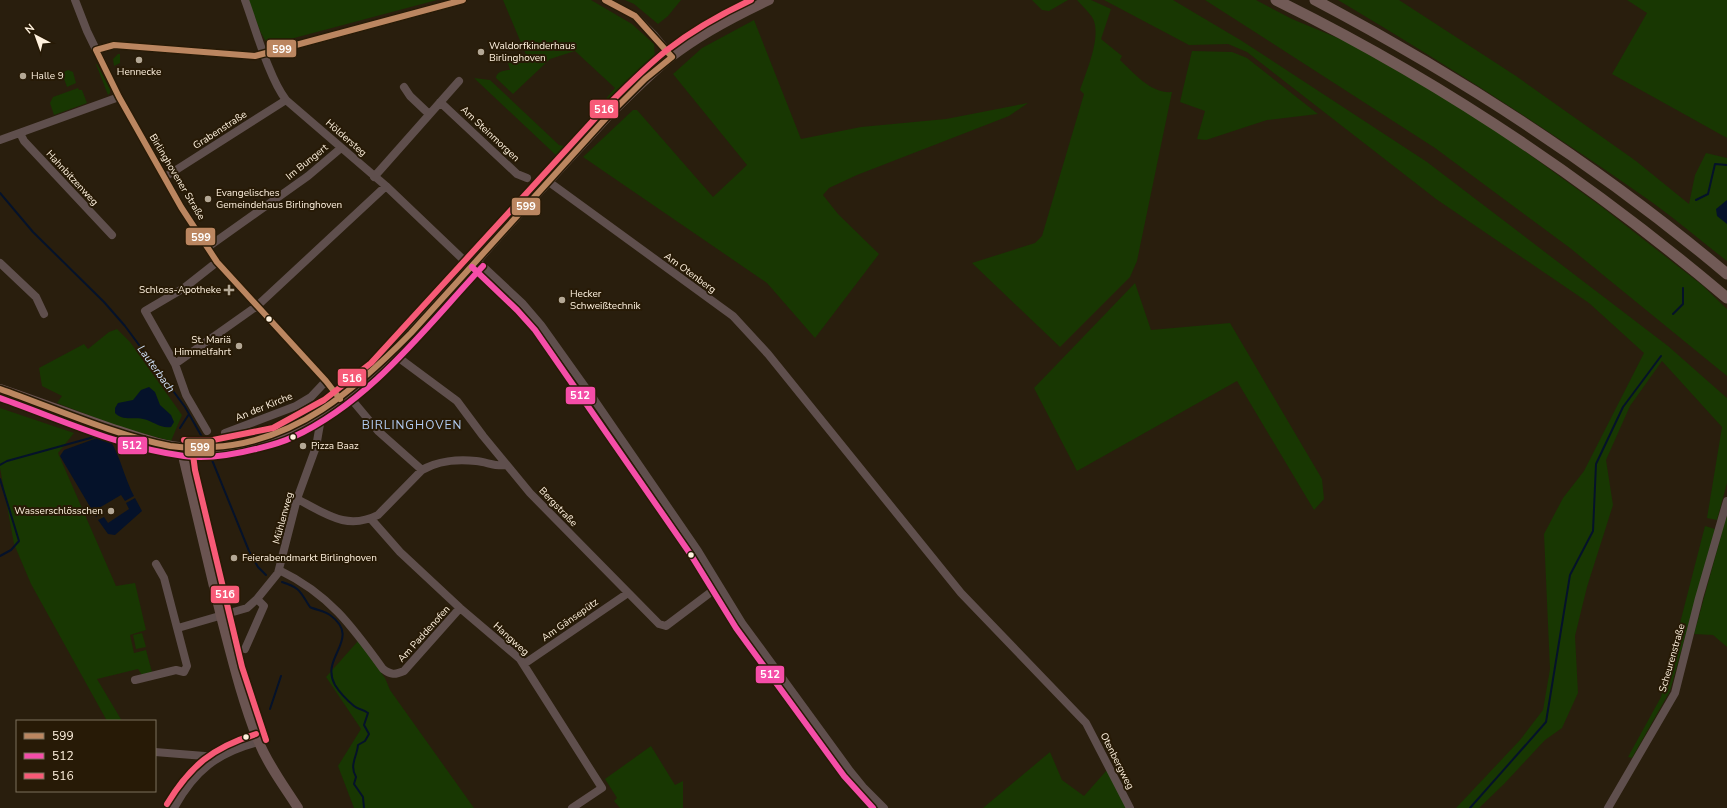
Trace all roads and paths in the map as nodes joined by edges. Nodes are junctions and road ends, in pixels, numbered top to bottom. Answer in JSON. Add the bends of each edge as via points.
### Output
{"nodes":[{"id":1,"x":75,"y":0,"type":"edge"},
{"id":2,"x":245,"y":0,"type":"edge"},
{"id":3,"x":463,"y":0,"type":"edge"},
{"id":4,"x":605,"y":0,"type":"edge"},
{"id":5,"x":769,"y":0,"type":"edge"},
{"id":6,"x":1276,"y":0,"type":"edge"},
{"id":7,"x":1315,"y":0,"type":"edge"},
{"id":8,"x":96,"y":50,"type":"junction"},
{"id":9,"x":264,"y":54,"type":"junction"},
{"id":10,"x":672,"y":56,"type":"junction"},
{"id":11,"x":459,"y":81,"type":"dead end"},
{"id":12,"x":404,"y":87,"type":"dead end"},
{"id":13,"x":119,"y":96,"type":"junction"},
{"id":14,"x":286,"y":100,"type":"junction"},
{"id":15,"x":440,"y":102,"type":"junction"},
{"id":16,"x":429,"y":114,"type":"junction"},
{"id":17,"x":20,"y":133,"type":"junction"},
{"id":18,"x":0,"y":140,"type":"edge"},
{"id":19,"x":341,"y":148,"type":"junction"},
{"id":20,"x":374,"y":177,"type":"junction"},
{"id":21,"x":165,"y":178,"type":"junction"},
{"id":22,"x":527,"y":178,"type":"dead end"},
{"id":23,"x":549,"y":182,"type":"junction"},
{"id":24,"x":386,"y":186,"type":"junction"},
{"id":25,"x":112,"y":236,"type":"dead end"},
{"id":26,"x":208,"y":247,"type":"junction"},
{"id":27,"x":218,"y":262,"type":"junction"},
{"id":28,"x":0,"y":264,"type":"edge"},
{"id":29,"x":474,"y":264,"type":"junction"},
{"id":30,"x":1727,"y":274,"type":"edge"},
{"id":31,"x":1727,"y":298,"type":"edge"},
{"id":32,"x":257,"y":306,"type":"junction"},
{"id":33,"x":44,"y":314,"type":"dead end"},
{"id":34,"x":393,"y":351,"type":"junction"},
{"id":35,"x":175,"y":364,"type":"junction"},
{"id":36,"x":326,"y":380,"type":"junction"},
{"id":37,"x":0,"y":389,"type":"edge"},
{"id":38,"x":344,"y":396,"type":"junction"},
{"id":39,"x":319,"y":413,"type":"junction"},
{"id":40,"x":207,"y":431,"type":"dead end"},
{"id":41,"x":225,"y":433,"type":"dead end"},
{"id":42,"x":184,"y":448,"type":"junction"},
{"id":43,"x":506,"y":465,"type":"junction"},
{"id":44,"x":422,"y":470,"type":"junction"},
{"id":45,"x":297,"y":499,"type":"junction"},
{"id":46,"x":1727,"y":501,"type":"edge"},
{"id":47,"x":371,"y":519,"type":"junction"},
{"id":48,"x":156,"y":564,"type":"dead end"},
{"id":49,"x":280,"y":570,"type":"junction"},
{"id":50,"x":719,"y":586,"type":"junction"},
{"id":51,"x":628,"y":593,"type":"junction"},
{"id":52,"x":257,"y":599,"type":"junction"},
{"id":53,"x":460,"y":608,"type":"junction"},
{"id":54,"x":222,"y":616,"type":"junction"},
{"id":55,"x":178,"y":628,"type":"junction"},
{"id":56,"x":245,"y":648,"type":"dead end"},
{"id":57,"x":524,"y":664,"type":"junction"},
{"id":58,"x":135,"y":680,"type":"dead end"},
{"id":59,"x":1086,"y":723,"type":"joint"},
{"id":60,"x":258,"y":742,"type":"junction"},
{"id":61,"x":156,"y":752,"type":"edge"},
{"id":62,"x":217,"y":757,"type":"junction"},
{"id":63,"x":174,"y":808,"type":"edge"},
{"id":64,"x":298,"y":808,"type":"edge"},
{"id":65,"x":572,"y":808,"type":"edge"},
{"id":66,"x":884,"y":808,"type":"edge"},
{"id":67,"x":1130,"y":808,"type":"edge"},
{"id":68,"x":1608,"y":808,"type":"edge"}],
"edges":[{"from":1,"to":8,"type":"street","name":"Birlinghovener Straße"},
{"from":2,"to":9,"type":"street","name":"Höldersteg"},
{"from":3,"to":9,"type":"street"},
{"from":4,"to":10,"type":"street","via":[[635,16]]},
{"from":5,"to":10,"type":"main road","via":[[721,24]]},
{"from":6,"to":31,"type":"highway","via":[[1368,48],[1476,112],[1593,192]]},
{"from":7,"to":30,"type":"highway","via":[[1437,67],[1545,136],[1657,217]]},
{"from":8,"to":9,"type":"street","via":[[114,45],[255,56]]},
{"from":8,"to":13,"type":"street","name":"Birlinghovener Straße"},
{"from":9,"to":14,"type":"street","name":"Höldersteg"},
{"from":10,"to":23,"type":"main road","via":[[606,118]]},
{"from":11,"to":15,"type":"street"},
{"from":12,"to":16,"type":"street"},
{"from":13,"to":17,"type":"street"},
{"from":13,"to":21,"type":"street","name":"Birlinghovener Straße"},
{"from":14,"to":19,"type":"street","name":"Höldersteg"},
{"from":14,"to":21,"type":"street","name":"Grabenstraße"},
{"from":15,"to":16,"type":"street"},
{"from":15,"to":22,"type":"street","name":"Am Steinmorgen","via":[[517,174]]},
{"from":16,"to":20,"type":"street"},
{"from":17,"to":18,"type":"street"},
{"from":17,"to":25,"type":"street","name":"Hahnbitzenweg","via":[[24,141]]},
{"from":19,"to":20,"type":"street","name":"Höldersteg"},
{"from":19,"to":26,"type":"street","name":"Im Bungert","via":[[308,176]]},
{"from":20,"to":24,"type":"street","name":"Höldersteg"},
{"from":21,"to":26,"type":"street","name":"Birlinghovener Straße"},
{"from":23,"to":29,"type":"main road"},
{"from":23,"to":59,"type":"street","name":"Am Otenberg","via":[[733,316],[768,354],[961,593]]},
{"from":24,"to":29,"type":"street","name":"Höldersteg"},
{"from":24,"to":32,"type":"street"},
{"from":26,"to":27,"type":"street","name":"Birlinghovener Straße"},
{"from":27,"to":32,"type":"street","name":"Birlinghovener Straße"},
{"from":27,"to":35,"type":"street","via":[[184,288],[145,311]]},
{"from":28,"to":33,"type":"street","via":[[36,298]]},
{"from":29,"to":34,"type":"main road"},
{"from":29,"to":50,"type":"street","name":"Höldersteg","via":[[523,304],[541,325],[594,398]]},
{"from":32,"to":35,"type":"street"},
{"from":32,"to":36,"type":"street","name":"Birlinghovener Straße"},
{"from":34,"to":38,"type":"main road"},
{"from":34,"to":43,"type":"street","name":"Bergstraße","via":[[457,401]]},
{"from":35,"to":40,"type":"street","via":[[186,395]]},
{"from":36,"to":38,"type":"street","name":"Birlinghovener Straße"},
{"from":36,"to":41,"type":"street","name":"An der Kirche","via":[[311,397],[296,406]]},
{"from":37,"to":42,"type":"main road","via":[[147,440]]},
{"from":38,"to":39,"type":"main road"},
{"from":38,"to":44,"type":"street","name":"Birlinghovener Straße"},
{"from":39,"to":42,"type":"main road","via":[[303,424],[275,436],[214,448]]},
{"from":39,"to":45,"type":"street","name":"Mühlenweg","via":[[316,447]]},
{"from":42,"to":54,"type":"main road","via":[[185,465]]},
{"from":43,"to":44,"type":"street","via":[[448,461]]},
{"from":43,"to":51,"type":"street","name":"Bergstraße"},
{"from":44,"to":47,"type":"street"},
{"from":45,"to":47,"type":"street","via":[[342,522]]},
{"from":45,"to":49,"type":"street","name":"Mühlenweg"},
{"from":46,"to":68,"type":"street","name":"Scheurenstraße","via":[[1698,598],[1674,693]]},
{"from":47,"to":53,"type":"street","name":"Hangweg","via":[[400,552]]},
{"from":48,"to":55,"type":"street","via":[[164,578]]},
{"from":49,"to":52,"type":"street","name":"Mühlenweg"},
{"from":49,"to":53,"type":"street","name":"Am Paddenofen","via":[[301,581],[325,599],[348,622],[383,669],[390,674],[404,671]]},
{"from":50,"to":51,"type":"street","name":"Bergstraße","via":[[666,626],[659,624]]},
{"from":50,"to":66,"type":"street","name":"Höldersteg","via":[[742,623],[850,771]]},
{"from":51,"to":57,"type":"street","name":"Am Gänsepütz"},
{"from":52,"to":54,"type":"street","name":"Mühlenweg","via":[[246,608]]},
{"from":52,"to":56,"type":"street","via":[[264,606]]},
{"from":53,"to":57,"type":"street","name":"Hangweg"},
{"from":54,"to":55,"type":"street","name":"Mühlenweg"},
{"from":54,"to":60,"type":"main road","via":[[234,669]]},
{"from":55,"to":58,"type":"street","via":[[186,666],[184,672],[176,670]]},
{"from":57,"to":65,"type":"street","name":"Hangweg","via":[[602,788]]},
{"from":59,"to":67,"type":"street","name":"Otenbergweg"},
{"from":60,"to":62,"type":"street"},
{"from":60,"to":64,"type":"main road"},
{"from":61,"to":62,"type":"street"},
{"from":62,"to":63,"type":"street","via":[[194,779]]}]}
